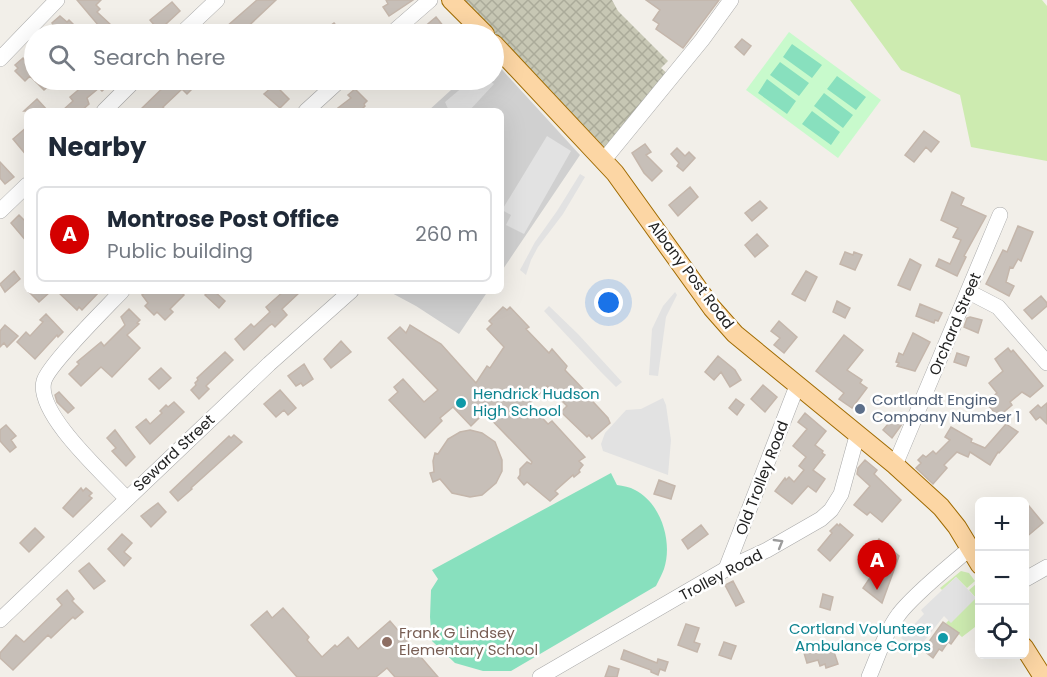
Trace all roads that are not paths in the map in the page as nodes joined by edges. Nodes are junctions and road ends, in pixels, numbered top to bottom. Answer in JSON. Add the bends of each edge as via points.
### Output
{"nodes":[{"id":1,"x":57,"y":0,"type":"edge"},
{"id":2,"x":217,"y":0,"type":"edge"},
{"id":3,"x":430,"y":0,"type":"edge"},
{"id":4,"x":451,"y":0,"type":"edge"},
{"id":5,"x":731,"y":0,"type":"edge"},
{"id":6,"x":34,"y":24,"type":"edge"},
{"id":7,"x":192,"y":24,"type":"edge"},
{"id":8,"x":402,"y":24,"type":"edge"},
{"id":9,"x":474,"y":24,"type":"edge"},
{"id":10,"x":24,"y":35,"type":"edge"},
{"id":11,"x":504,"y":55,"type":"edge"},
{"id":12,"x":0,"y":60,"type":"edge"},
{"id":13,"x":125,"y":90,"type":"edge"},
{"id":14,"x":329,"y":90,"type":"edge"},
{"id":15,"x":107,"y":108,"type":"edge"},
{"id":16,"x":309,"y":108,"type":"edge"},
{"id":17,"x":603,"y":161,"type":"junction"},
{"id":18,"x":24,"y":188,"type":"edge"},
{"id":19,"x":0,"y":211,"type":"edge"},
{"id":20,"x":1000,"y":215,"type":"dead end"},
{"id":21,"x":969,"y":292,"type":"junction"},
{"id":22,"x":119,"y":294,"type":"edge"},
{"id":23,"x":348,"y":294,"type":"edge"},
{"id":24,"x":1047,"y":363,"type":"edge"},
{"id":25,"x":797,"y":386,"type":"junction"},
{"id":26,"x":857,"y":436,"type":"junction"},
{"id":27,"x":895,"y":465,"type":"junction"},
{"id":28,"x":126,"y":498,"type":"junction"},
{"id":29,"x":970,"y":548,"type":"junction"},
{"id":30,"x":975,"y":556,"type":"edge"},
{"id":31,"x":1047,"y":567,"type":"edge"},
{"id":32,"x":726,"y":569,"type":"junction"},
{"id":33,"x":1029,"y":577,"type":"edge"},
{"id":34,"x":0,"y":620,"type":"edge"},
{"id":35,"x":1029,"y":655,"type":"edge"},
{"id":36,"x":540,"y":677,"type":"edge"},
{"id":37,"x":869,"y":677,"type":"edge"},
{"id":38,"x":1042,"y":677,"type":"edge"}],
"edges":[{"from":1,"to":6,"type":"street"},
{"from":2,"to":7,"type":"street"},
{"from":3,"to":8,"type":"street"},
{"from":4,"to":9,"type":"main road"},
{"from":5,"to":17,"type":"street"},
{"from":10,"to":12,"type":"street"},
{"from":11,"to":17,"type":"main road","name":"Albany Post Road"},
{"from":13,"to":15,"type":"street"},
{"from":14,"to":16,"type":"street"},
{"from":17,"to":25,"type":"main road","name":"Albany Post Road","via":[[712,308],[735,334]]},
{"from":18,"to":19,"type":"street"},
{"from":20,"to":21,"type":"street","name":"Orchard Street"},
{"from":21,"to":24,"type":"street","via":[[998,307]]},
{"from":21,"to":27,"type":"street","name":"Orchard Street"},
{"from":22,"to":28,"type":"street","via":[[56,363],[43,390],[57,423]]},
{"from":23,"to":28,"type":"street","name":"Seward Street"},
{"from":25,"to":26,"type":"main road","name":"Albany Post Road"},
{"from":25,"to":32,"type":"street","name":"Old Trolley Road"},
{"from":26,"to":27,"type":"main road","name":"Albany Post Road"},
{"from":32,"to":26,"type":"street","name":"Trolley Road","one_way":true,"via":[[776,545],[831,510],[841,494]]},
{"from":27,"to":29,"type":"main road","name":"Albany Post Road","via":[[941,507]]},
{"from":28,"to":34,"type":"street","name":"Seward Street"},
{"from":29,"to":30,"type":"main road","name":"Albany Post Road"},
{"from":29,"to":37,"type":"street","via":[[899,614]]},
{"from":31,"to":33,"type":"street"},
{"from":32,"to":36,"type":"street","name":"Trolley Road"},
{"from":35,"to":38,"type":"main road"}]}
